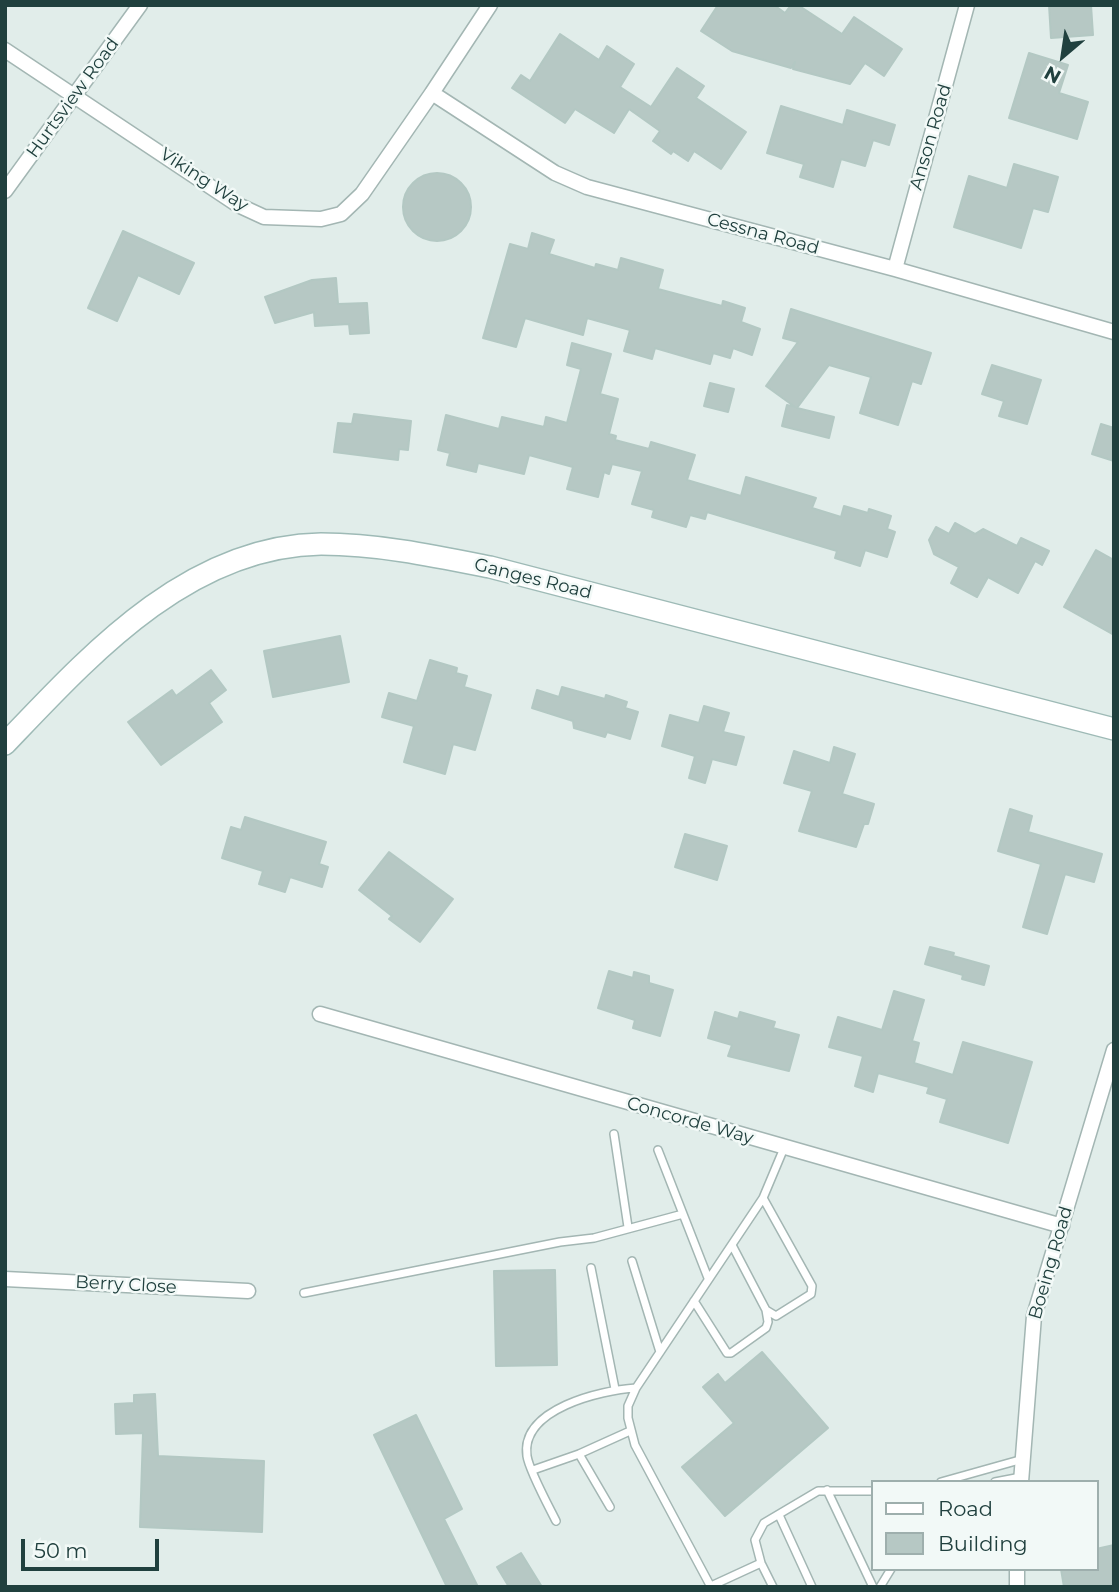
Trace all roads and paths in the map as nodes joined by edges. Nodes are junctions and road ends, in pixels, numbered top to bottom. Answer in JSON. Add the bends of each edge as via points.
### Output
{"nodes":[{"id":1,"x":140,"y":5,"type":"edge"},
{"id":2,"x":490,"y":5,"type":"edge"},
{"id":3,"x":967,"y":5,"type":"edge"},
{"id":4,"x":5,"y":50,"type":"edge"},
{"id":5,"x":432,"y":93,"type":"junction"},
{"id":6,"x":76,"y":96,"type":"junction"},
{"id":7,"x":5,"y":191,"type":"edge"},
{"id":8,"x":895,"y":269,"type":"junction"},
{"id":9,"x":1114,"y":332,"type":"edge"},
{"id":10,"x":1114,"y":729,"type":"edge"},
{"id":11,"x":5,"y":744,"type":"edge"},
{"id":12,"x":320,"y":1014,"type":"dead end"},
{"id":13,"x":1114,"y":1050,"type":"edge"},
{"id":14,"x":614,"y":1134,"type":"dead end"},
{"id":15,"x":783,"y":1148,"type":"junction"},
{"id":16,"x":658,"y":1150,"type":"dead end"},
{"id":17,"x":763,"y":1198,"type":"junction"},
{"id":18,"x":683,"y":1214,"type":"junction"},
{"id":19,"x":1062,"y":1226,"type":"junction"},
{"id":20,"x":628,"y":1227,"type":"junction"},
{"id":21,"x":732,"y":1245,"type":"junction"},
{"id":22,"x":632,"y":1261,"type":"dead end"},
{"id":23,"x":590,"y":1268,"type":"dead end"},
{"id":24,"x":708,"y":1278,"type":"junction"},
{"id":25,"x":5,"y":1279,"type":"edge"},
{"id":26,"x":248,"y":1291,"type":"dead end"},
{"id":27,"x":304,"y":1293,"type":"dead end"},
{"id":28,"x":694,"y":1301,"type":"junction"},
{"id":29,"x":765,"y":1310,"type":"junction"},
{"id":30,"x":660,"y":1352,"type":"junction"},
{"id":31,"x":636,"y":1388,"type":"junction"},
{"id":32,"x":615,"y":1389,"type":"junction"},
{"id":33,"x":630,"y":1431,"type":"junction"},
{"id":34,"x":579,"y":1454,"type":"junction"},
{"id":35,"x":1023,"y":1459,"type":"junction"},
{"id":36,"x":533,"y":1470,"type":"junction"},
{"id":37,"x":1021,"y":1479,"type":"edge"},
{"id":38,"x":948,"y":1480,"type":"edge"},
{"id":39,"x":827,"y":1490,"type":"junction"},
{"id":40,"x":870,"y":1491,"type":"edge"},
{"id":41,"x":610,"y":1507,"type":"dead end"},
{"id":42,"x":779,"y":1515,"type":"junction"},
{"id":43,"x":556,"y":1521,"type":"dead end"},
{"id":44,"x":761,"y":1563,"type":"junction"},
{"id":45,"x":890,"y":1571,"type":"edge"},
{"id":46,"x":711,"y":1586,"type":"edge"},
{"id":47,"x":773,"y":1587,"type":"edge"},
{"id":48,"x":812,"y":1587,"type":"edge"},
{"id":49,"x":873,"y":1587,"type":"edge"},
{"id":50,"x":880,"y":1587,"type":"edge"}],
"edges":[{"from":1,"to":6,"type":"street","name":"Hurtsview Road"},
{"from":2,"to":5,"type":"street","name":"Viking Way"},
{"from":3,"to":8,"type":"street","name":"Anson Road"},
{"from":4,"to":6,"type":"street","name":"Viking Way"},
{"from":5,"to":6,"type":"street","name":"Viking Way","via":[[362,194],[341,214],[321,219],[264,217],[238,205]]},
{"from":5,"to":8,"type":"street","name":"Cessna Road","via":[[555,173],[587,187]]},
{"from":6,"to":7,"type":"street","name":"Hurtsview Road"},
{"from":8,"to":9,"type":"street","name":"Cessna Road"},
{"from":10,"to":11,"type":"street","name":"Ganges Road","via":[[490,568],[428,554],[320,544],[271,551],[197,579],[99,648]]},
{"from":12,"to":15,"type":"street","name":"Concorde Way"},
{"from":13,"to":19,"type":"street","name":"Boeing Road"},
{"from":14,"to":20,"type":"lane"},
{"from":15,"to":17,"type":"lane"},
{"from":15,"to":19,"type":"street","name":"Concorde Way"},
{"from":16,"to":18,"type":"lane"},
{"from":17,"to":21,"type":"lane"},
{"from":17,"to":29,"type":"lane","via":[[813,1291],[776,1316]]},
{"from":18,"to":20,"type":"lane"},
{"from":18,"to":24,"type":"lane"},
{"from":19,"to":35,"type":"street","name":"Boeing Road","via":[[1034,1316]]},
{"from":20,"to":27,"type":"lane","via":[[594,1238]]},
{"from":21,"to":24,"type":"lane"},
{"from":21,"to":29,"type":"lane"},
{"from":22,"to":30,"type":"lane"},
{"from":23,"to":32,"type":"lane"},
{"from":24,"to":28,"type":"lane"},
{"from":25,"to":26,"type":"street","name":"Berry Close"},
{"from":28,"to":29,"type":"lane","via":[[727,1353],[766,1328]]},
{"from":28,"to":30,"type":"lane"},
{"from":30,"to":31,"type":"lane"},
{"from":31,"to":32,"type":"lane"},
{"from":31,"to":33,"type":"lane","via":[[628,1406]]},
{"from":32,"to":36,"type":"lane","via":[[570,1403],[538,1423],[529,1437],[527,1457]]},
{"from":33,"to":34,"type":"lane"},
{"from":33,"to":46,"type":"lane"},
{"from":34,"to":36,"type":"lane"},
{"from":34,"to":41,"type":"lane"},
{"from":35,"to":37,"type":"street","name":"Boeing Road"},
{"from":35,"to":38,"type":"lane"},
{"from":36,"to":43,"type":"lane"},
{"from":39,"to":40,"type":"lane"},
{"from":39,"to":42,"type":"lane"},
{"from":39,"to":49,"type":"lane"},
{"from":42,"to":44,"type":"lane","via":[[757,1533]]},
{"from":42,"to":48,"type":"lane"},
{"from":44,"to":46,"type":"lane"},
{"from":44,"to":47,"type":"lane"},
{"from":45,"to":50,"type":"lane"}]}
